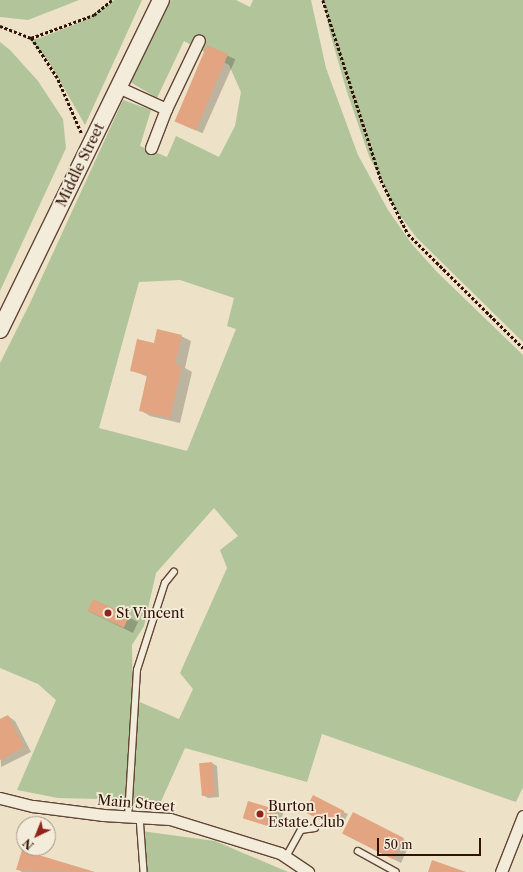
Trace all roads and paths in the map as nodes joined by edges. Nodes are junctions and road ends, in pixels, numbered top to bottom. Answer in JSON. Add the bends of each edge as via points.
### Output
{"nodes":[{"id":1,"x":112,"y":0,"type":"edge"},
{"id":2,"x":160,"y":0,"type":"edge"},
{"id":3,"x":322,"y":0,"type":"edge"},
{"id":4,"x":0,"y":26,"type":"edge"},
{"id":5,"x":31,"y":38,"type":"junction"},
{"id":6,"x":199,"y":40,"type":"dead end"},
{"id":7,"x":118,"y":87,"type":"junction"},
{"id":8,"x":166,"y":109,"type":"junction"},
{"id":9,"x":151,"y":148,"type":"dead end"},
{"id":10,"x":88,"y":149,"type":"junction"},
{"id":11,"x":0,"y":330,"type":"edge"},
{"id":12,"x":523,"y":348,"type":"edge"},
{"id":13,"x":174,"y":572,"type":"dead end"},
{"id":14,"x":0,"y":798,"type":"edge"},
{"id":15,"x":523,"y":816,"type":"edge"},
{"id":16,"x":128,"y":817,"type":"junction"},
{"id":17,"x":140,"y":818,"type":"junction"},
{"id":18,"x":315,"y":828,"type":"dead end"},
{"id":19,"x":358,"y":851,"type":"dead end"},
{"id":20,"x":286,"y":857,"type":"junction"},
{"id":21,"x":144,"y":872,"type":"edge"},
{"id":22,"x":308,"y":872,"type":"edge"},
{"id":23,"x":396,"y":872,"type":"edge"},
{"id":24,"x":501,"y":872,"type":"edge"}],
"edges":[{"from":1,"to":5,"type":"path","via":[[94,15]]},
{"from":2,"to":7,"type":"main road","name":"Middle Street"},
{"from":3,"to":12,"type":"path","via":[[381,180],[408,234]]},
{"from":4,"to":5,"type":"path"},
{"from":5,"to":10,"type":"path","via":[[57,78]]},
{"from":6,"to":8,"type":"street"},
{"from":7,"to":8,"type":"street"},
{"from":7,"to":10,"type":"main road","name":"Middle Street"},
{"from":8,"to":9,"type":"street"},
{"from":10,"to":11,"type":"main road","name":"Middle Street"},
{"from":13,"to":16,"type":"lane","via":[[165,583],[137,670]]},
{"from":14,"to":16,"type":"street","name":"Main Street","via":[[33,806]]},
{"from":15,"to":24,"type":"street"},
{"from":16,"to":17,"type":"street","name":"Main Street"},
{"from":17,"to":20,"type":"street","name":"Main Street","via":[[170,819]]},
{"from":17,"to":21,"type":"lane"},
{"from":18,"to":20,"type":"lane","via":[[301,830]]},
{"from":19,"to":23,"type":"lane"},
{"from":20,"to":22,"type":"street","name":"Main Street"}]}
